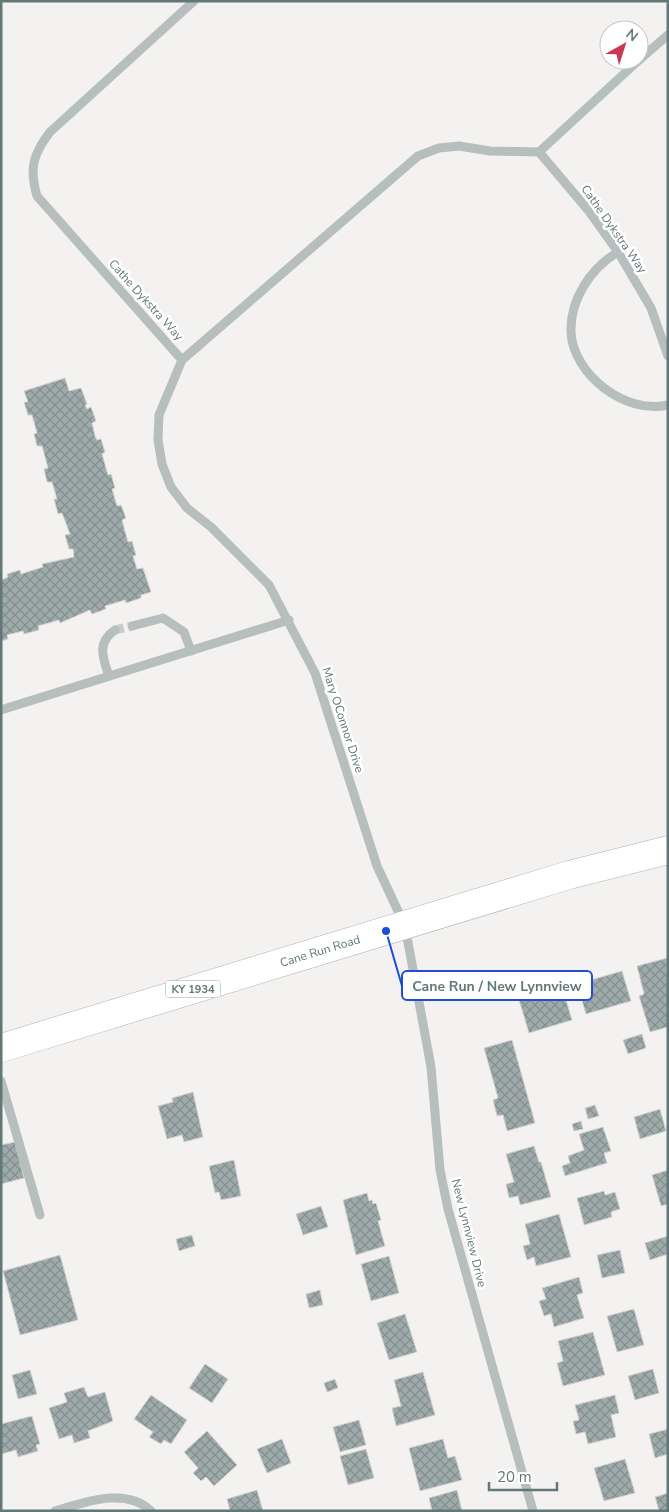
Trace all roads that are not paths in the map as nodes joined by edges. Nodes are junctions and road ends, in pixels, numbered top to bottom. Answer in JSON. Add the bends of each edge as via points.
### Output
{"nodes":[{"id":1,"x":194,"y":1,"type":"edge"},
{"id":2,"x":668,"y":35,"type":"edge"},
{"id":3,"x":649,"y":51,"type":"edge"},
{"id":4,"x":628,"y":70,"type":"edge"},
{"id":5,"x":539,"y":152,"type":"junction"},
{"id":6,"x":618,"y":252,"type":"junction"},
{"id":7,"x":668,"y":356,"type":"edge"},
{"id":8,"x":182,"y":360,"type":"junction"},
{"id":9,"x":668,"y":405,"type":"edge"},
{"id":10,"x":289,"y":620,"type":"junction"},
{"id":11,"x":132,"y":626,"type":"tunnel mouth"},
{"id":12,"x":115,"y":630,"type":"tunnel mouth"},
{"id":13,"x":191,"y":651,"type":"junction"},
{"id":14,"x":109,"y":676,"type":"junction"},
{"id":15,"x":1,"y":710,"type":"edge"},
{"id":16,"x":668,"y":850,"type":"edge"},
{"id":17,"x":405,"y":926,"type":"junction"},
{"id":18,"x":1,"y":1048,"type":"edge"},
{"id":19,"x":1,"y":1081,"type":"edge"},
{"id":20,"x":40,"y":1216,"type":"dead end"},
{"id":21,"x":55,"y":1511,"type":"edge"},
{"id":22,"x":151,"y":1511,"type":"edge"},
{"id":23,"x":533,"y":1511,"type":"edge"}],
"edges":[{"from":1,"to":8,"type":"street","name":"Cathe Dykstra Way","via":[[50,132],[38,147],[32,180],[37,196]]},
{"from":2,"to":3,"type":"street"},
{"from":4,"to":5,"type":"street"},
{"from":5,"to":6,"type":"street","name":"Cathe Dykstra Way"},
{"from":5,"to":8,"type":"street","name":"Cathe Dykstra Way","via":[[459,146],[439,148],[418,156]]},
{"from":6,"to":7,"type":"street","name":"Cathe Dykstra Way","via":[[651,308]]},
{"from":6,"to":9,"type":"street","via":[[594,271],[578,297],[571,332],[575,348],[585,368],[614,396],[650,407]]},
{"from":8,"to":10,"type":"street","name":"Mary OConnor Drive","via":[[159,415],[159,448],[168,480],[187,508],[211,527],[269,585]]},
{"from":10,"to":13,"type":"street"},
{"from":10,"to":17,"type":"street","name":"Mary OConnor Drive","via":[[315,673],[377,866]]},
{"from":11,"to":13,"type":"street","via":[[163,618],[184,632]]},
{"from":12,"to":14,"type":"street","via":[[108,635],[101,652]]},
{"from":13,"to":14,"type":"street"},
{"from":14,"to":15,"type":"street"},
{"from":16,"to":17,"type":"highway","name":"Cane Run Road","number":"KY 1934","via":[[569,875]]},
{"from":17,"to":18,"type":"highway","name":"Cane Run Road","number":"KY 1934"},
{"from":17,"to":23,"type":"street","name":"New Lynnview Drive","via":[[431,1067],[440,1170],[448,1209]]},
{"from":19,"to":20,"type":"street"},
{"from":21,"to":22,"type":"street","via":[[107,1498],[122,1498],[142,1504]]}]}
